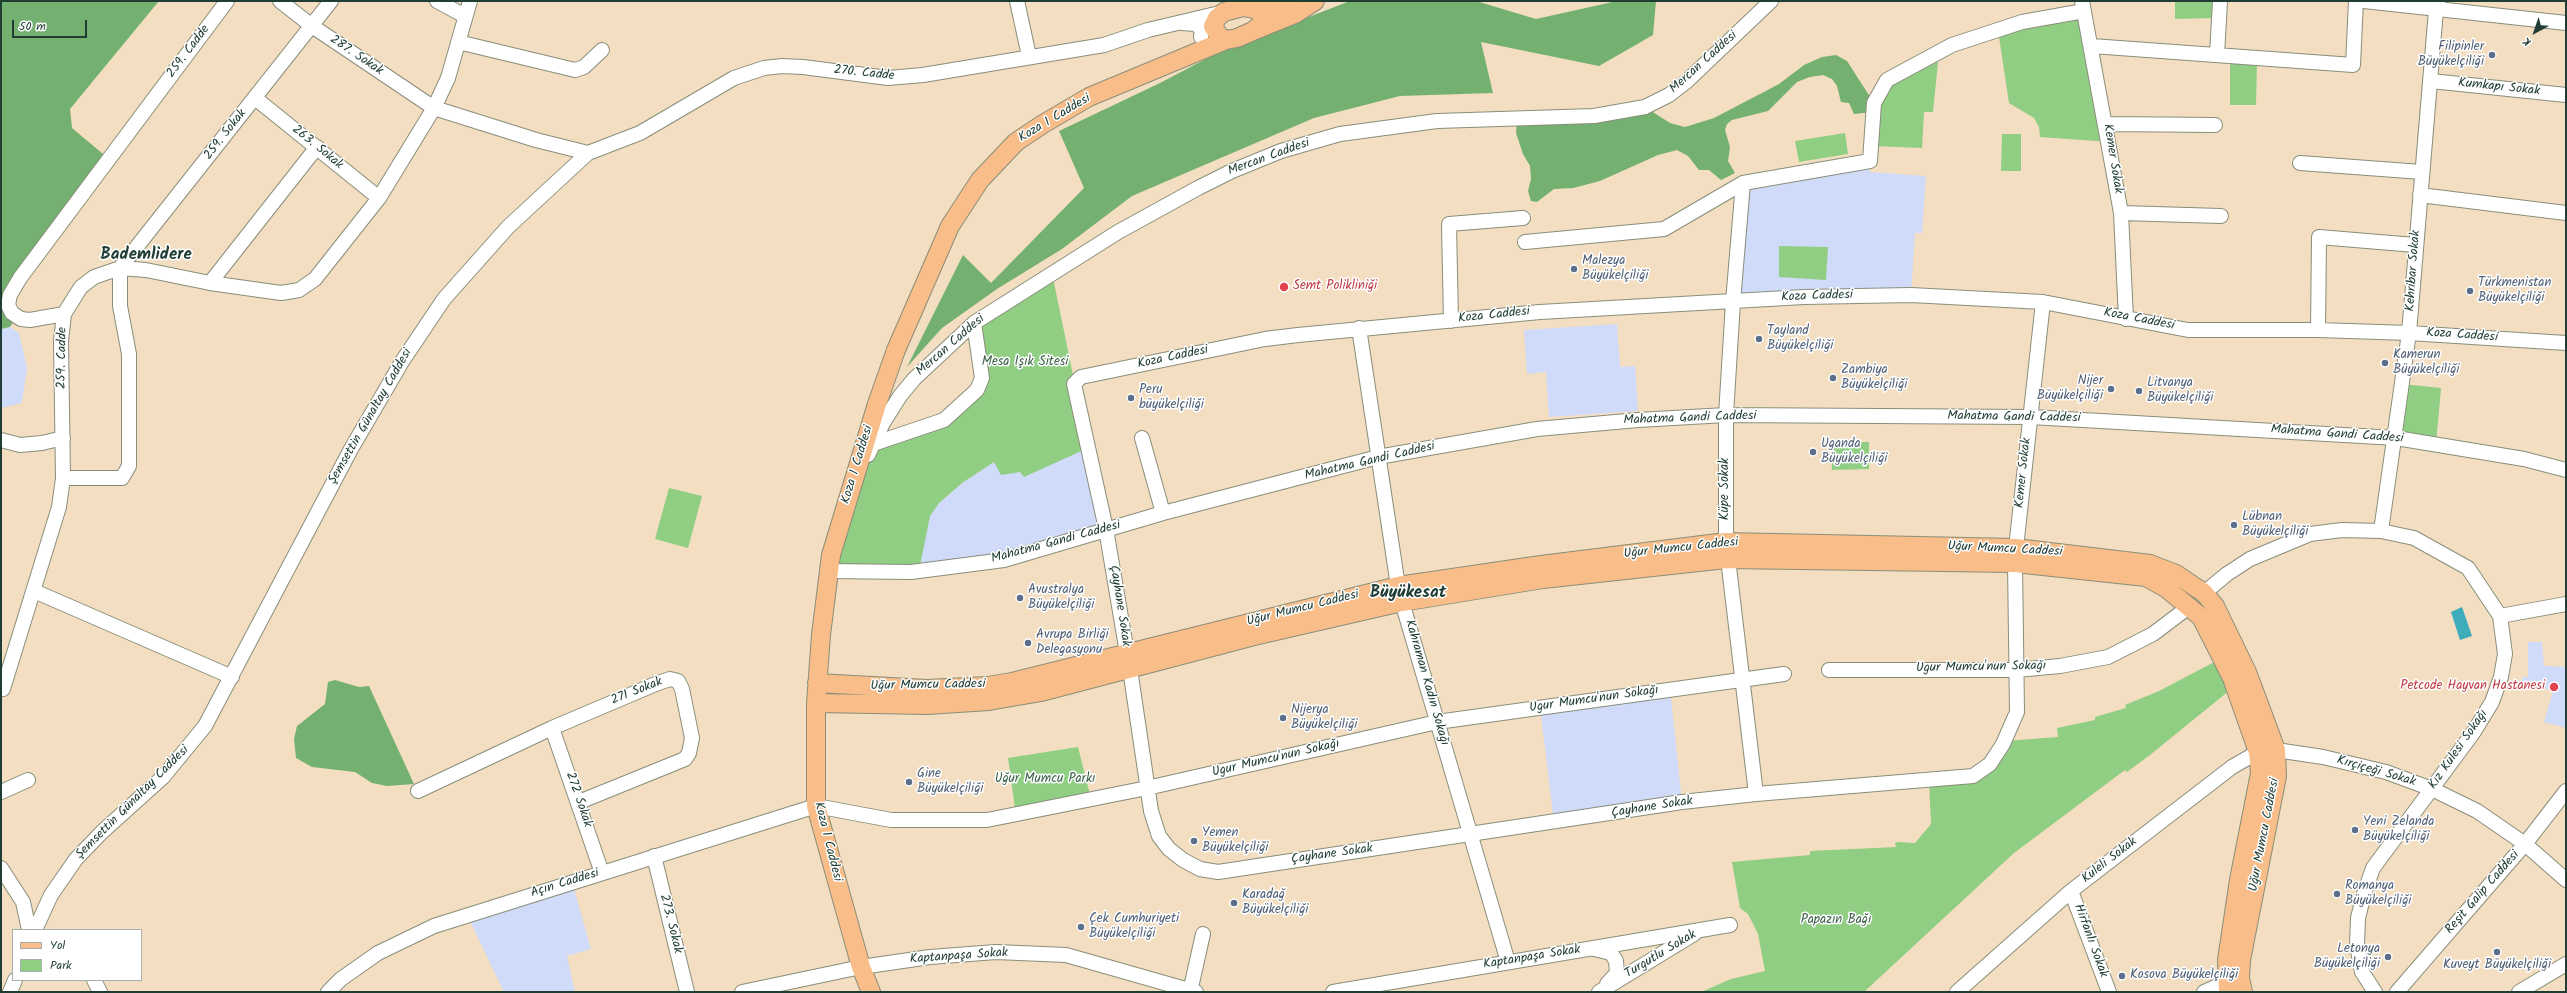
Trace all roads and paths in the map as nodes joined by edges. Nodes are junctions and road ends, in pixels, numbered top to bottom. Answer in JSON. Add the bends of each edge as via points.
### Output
{"nodes":[{"id":1,"x":227,"y":1,"type":"edge"},
{"id":2,"x":280,"y":1,"type":"edge"},
{"id":3,"x":331,"y":1,"type":"edge"},
{"id":4,"x":437,"y":1,"type":"edge"},
{"id":5,"x":470,"y":1,"type":"edge"},
{"id":6,"x":1017,"y":1,"type":"edge"},
{"id":7,"x":1287,"y":1,"type":"edge"},
{"id":8,"x":1315,"y":1,"type":"edge"},
{"id":9,"x":1771,"y":1,"type":"edge"},
{"id":10,"x":2220,"y":1,"type":"edge"},
{"id":11,"x":2356,"y":1,"type":"edge"},
{"id":12,"x":2364,"y":1,"type":"edge"},
{"id":13,"x":1251,"y":4,"type":"edge"},
{"id":14,"x":2083,"y":6,"type":"edge"},
{"id":15,"x":2437,"y":6,"type":"edge"},
{"id":16,"x":1224,"y":12,"type":"junction"},
{"id":17,"x":465,"y":16,"type":"junction"},
{"id":18,"x":1178,"y":23,"type":"junction"},
{"id":19,"x":2566,"y":23,"type":"edge"},
{"id":20,"x":312,"y":26,"type":"junction"},
{"id":21,"x":1207,"y":32,"type":"junction"},
{"id":22,"x":1253,"y":32,"type":"junction"},
{"id":23,"x":1226,"y":40,"type":"junction"},
{"id":24,"x":458,"y":42,"type":"junction"},
{"id":25,"x":2092,"y":46,"type":"junction"},
{"id":26,"x":602,"y":50,"type":"dead end"},
{"id":27,"x":2217,"y":55,"type":"junction"},
{"id":28,"x":1029,"y":56,"type":"junction"},
{"id":29,"x":1173,"y":62,"type":"junction"},
{"id":30,"x":2431,"y":81,"type":"junction"},
{"id":31,"x":2566,"y":95,"type":"edge"},
{"id":32,"x":255,"y":98,"type":"junction"},
{"id":33,"x":434,"y":108,"type":"junction"},
{"id":34,"x":2106,"y":124,"type":"junction"},
{"id":35,"x":2214,"y":126,"type":"dead end"},
{"id":36,"x":317,"y":147,"type":"junction"},
{"id":37,"x":588,"y":153,"type":"junction"},
{"id":38,"x":2300,"y":163,"type":"dead end"},
{"id":39,"x":2422,"y":172,"type":"junction"},
{"id":40,"x":1743,"y":183,"type":"junction"},
{"id":41,"x":2420,"y":195,"type":"junction"},
{"id":42,"x":379,"y":198,"type":"junction"},
{"id":43,"x":2121,"y":213,"type":"junction"},
{"id":44,"x":2566,"y":213,"type":"edge"},
{"id":45,"x":2221,"y":216,"type":"dead end"},
{"id":46,"x":1523,"y":218,"type":"dead end"},
{"id":47,"x":1525,"y":242,"type":"dead end"},
{"id":48,"x":2415,"y":245,"type":"junction"},
{"id":49,"x":120,"y":268,"type":"junction"},
{"id":50,"x":210,"y":283,"type":"junction"},
{"id":51,"x":1732,"y":302,"type":"junction"},
{"id":52,"x":2043,"y":302,"type":"junction"},
{"id":53,"x":64,"y":314,"type":"junction"},
{"id":54,"x":2126,"y":319,"type":"junction"},
{"id":55,"x":1451,"y":321,"type":"junction"},
{"id":56,"x":974,"y":323,"type":"junction"},
{"id":57,"x":1359,"y":328,"type":"junction"},
{"id":58,"x":2318,"y":330,"type":"junction"},
{"id":59,"x":2409,"y":333,"type":"junction"},
{"id":60,"x":2566,"y":343,"type":"edge"},
{"id":61,"x":1074,"y":384,"type":"joint"},
{"id":62,"x":1726,"y":415,"type":"junction"},
{"id":63,"x":2031,"y":416,"type":"junction"},
{"id":64,"x":63,"y":438,"type":"junction"},
{"id":65,"x":1142,"y":438,"type":"dead end"},
{"id":66,"x":2396,"y":438,"type":"junction"},
{"id":67,"x":1,"y":440,"type":"edge"},
{"id":68,"x":873,"y":444,"type":"junction"},
{"id":69,"x":1378,"y":457,"type":"junction"},
{"id":70,"x":2566,"y":470,"type":"edge"},
{"id":71,"x":63,"y":478,"type":"junction"},
{"id":72,"x":853,"y":488,"type":"junction"},
{"id":73,"x":1163,"y":513,"type":"junction"},
{"id":74,"x":1106,"y":529,"type":"junction"},
{"id":75,"x":2382,"y":530,"type":"junction"},
{"id":76,"x":1726,"y":551,"type":"junction"},
{"id":77,"x":2016,"y":555,"type":"junction"},
{"id":78,"x":828,"y":571,"type":"junction"},
{"id":79,"x":34,"y":591,"type":"junction"},
{"id":80,"x":2204,"y":593,"type":"junction"},
{"id":81,"x":1400,"y":594,"type":"junction"},
{"id":82,"x":2566,"y":604,"type":"edge"},
{"id":83,"x":2190,"y":606,"type":"junction"},
{"id":84,"x":2500,"y":616,"type":"junction"},
{"id":85,"x":1128,"y":661,"type":"junction"},
{"id":86,"x":1829,"y":670,"type":"dead end"},
{"id":87,"x":2017,"y":670,"type":"junction"},
{"id":88,"x":1784,"y":674,"type":"dead end"},
{"id":89,"x":232,"y":677,"type":"junction"},
{"id":90,"x":1741,"y":679,"type":"junction"},
{"id":91,"x":817,"y":683,"type":"junction"},
{"id":92,"x":2,"y":691,"type":"edge"},
{"id":93,"x":816,"y":703,"type":"junction"},
{"id":94,"x":1437,"y":722,"type":"junction"},
{"id":95,"x":552,"y":728,"type":"junction"},
{"id":96,"x":2276,"y":750,"type":"junction"},
{"id":97,"x":2258,"y":752,"type":"junction"},
{"id":98,"x":1973,"y":776,"type":"joint"},
{"id":99,"x":28,"y":780,"type":"dead end"},
{"id":100,"x":1147,"y":788,"type":"junction"},
{"id":101,"x":2432,"y":789,"type":"junction"},
{"id":102,"x":418,"y":791,"type":"dead end"},
{"id":103,"x":2566,"y":791,"type":"edge"},
{"id":104,"x":1,"y":792,"type":"edge"},
{"id":105,"x":1756,"y":794,"type":"junction"},
{"id":106,"x":579,"y":802,"type":"junction"},
{"id":107,"x":816,"y":806,"type":"junction"},
{"id":108,"x":1470,"y":834,"type":"junction"},
{"id":109,"x":2525,"y":844,"type":"junction"},
{"id":110,"x":654,"y":856,"type":"junction"},
{"id":111,"x":1,"y":868,"type":"edge"},
{"id":112,"x":602,"y":873,"type":"junction"},
{"id":113,"x":2566,"y":880,"type":"edge"},
{"id":114,"x":2071,"y":891,"type":"junction"},
{"id":115,"x":1730,"y":925,"type":"dead end"},
{"id":116,"x":29,"y":929,"type":"edge"},
{"id":117,"x":35,"y":929,"type":"edge"},
{"id":118,"x":1702,"y":930,"type":"junction"},
{"id":119,"x":1203,"y":934,"type":"dead end"},
{"id":120,"x":1586,"y":950,"type":"junction"},
{"id":121,"x":1508,"y":962,"type":"junction"},
{"id":122,"x":2566,"y":964,"type":"edge"},
{"id":123,"x":861,"y":967,"type":"junction"},
{"id":124,"x":15,"y":981,"type":"edge"},
{"id":125,"x":94,"y":981,"type":"edge"},
{"id":126,"x":2227,"y":987,"type":"edge"},
{"id":127,"x":1960,"y":991,"type":"edge"},
{"id":128,"x":10,"y":992,"type":"edge"},
{"id":129,"x":100,"y":992,"type":"edge"},
{"id":130,"x":328,"y":992,"type":"edge"},
{"id":131,"x":687,"y":992,"type":"edge"},
{"id":132,"x":742,"y":992,"type":"edge"},
{"id":133,"x":871,"y":992,"type":"edge"},
{"id":134,"x":1192,"y":992,"type":"edge"},
{"id":135,"x":1333,"y":992,"type":"edge"},
{"id":136,"x":1599,"y":992,"type":"edge"},
{"id":137,"x":2109,"y":992,"type":"edge"},
{"id":138,"x":2204,"y":992,"type":"edge"},
{"id":139,"x":2243,"y":992,"type":"edge"},
{"id":140,"x":2375,"y":992,"type":"edge"},
{"id":141,"x":2397,"y":992,"type":"edge"},
{"id":142,"x":2519,"y":992,"type":"edge"}],
"edges":[{"from":1,"to":53,"type":"street","name":"259. Cadde","via":[[20,278],[8,305],[12,313],[30,320]]},
{"from":2,"to":20,"type":"street","name":"287. Sokak"},
{"from":3,"to":20,"type":"street","name":"259. Sokak"},
{"from":4,"to":17,"type":"street"},
{"from":5,"to":17,"type":"street"},
{"from":6,"to":28,"type":"street"},
{"from":7,"to":13,"type":"main road","name":"270. Cadde"},
{"from":8,"to":22,"type":"main road","via":[[1295,14]]},
{"from":9,"to":56,"type":"street","name":"Mercan Caddesi","via":[[1686,82],[1669,95],[1645,107],[1594,116],[1520,116],[1411,123],[1340,134],[1282,151],[1232,171],[1160,208]]},
{"from":10,"to":27,"type":"street"},
{"from":11,"to":27,"type":"street","via":[[2353,65]]},
{"from":12,"to":15,"type":"street"},
{"from":13,"to":16,"type":"main road","name":"270. Cadde"},
{"from":13,"to":22,"type":"main road","via":[[1263,19]]},
{"from":14,"to":25,"type":"street","name":"Kemer Sokak"},
{"from":14,"to":40,"type":"street","via":[[2022,22],[1952,45],[1887,80],[1874,104],[1870,161]]},
{"from":15,"to":19,"type":"street"},
{"from":15,"to":30,"type":"street","name":"Kehribar Sokak"},
{"from":16,"to":18,"type":"street","name":"270. Cadde"},
{"from":16,"to":21,"type":"main road"},
{"from":17,"to":24,"type":"street"},
{"from":18,"to":21,"type":"street","name":"270. Cadde","via":[[1196,24]]},
{"from":18,"to":28,"type":"street","name":"270. Cadde","via":[[1104,45]]},
{"from":20,"to":32,"type":"street","name":"259. Sokak"},
{"from":20,"to":33,"type":"street","name":"287. Sokak"},
{"from":21,"to":23,"type":"main road","name":"270. Cadde"},
{"from":21,"to":29,"type":"main road"},
{"from":22,"to":23,"type":"main road"},
{"from":23,"to":29,"type":"main road","name":"Koza 1 Caddesi"},
{"from":24,"to":26,"type":"street","via":[[575,70],[584,67]]},
{"from":24,"to":33,"type":"street","via":[[448,78]]},
{"from":25,"to":27,"type":"street"},
{"from":25,"to":34,"type":"street","name":"Kemer Sokak"},
{"from":28,"to":37,"type":"street","name":"270. Cadde","via":[[888,78],[782,66],[764,68],[734,78],[640,133]]},
{"from":29,"to":72,"type":"main road","name":"Koza 1 Caddesi","via":[[1089,98],[1043,124],[1016,142],[980,180],[950,226],[896,350],[877,404]]},
{"from":30,"to":31,"type":"street","name":"Kumkapı Sokak"},
{"from":30,"to":39,"type":"street","name":"Kehribar Sokak"},
{"from":32,"to":36,"type":"street","name":"263. Sokak"},
{"from":32,"to":49,"type":"street","name":"259. Sokak"},
{"from":33,"to":37,"type":"street","via":[[536,140]]},
{"from":33,"to":42,"type":"street"},
{"from":34,"to":35,"type":"street"},
{"from":34,"to":43,"type":"street","name":"Kemer Sokak"},
{"from":36,"to":42,"type":"street","name":"263. Sokak"},
{"from":36,"to":50,"type":"street"},
{"from":37,"to":89,"type":"street","name":"Şemsettin Günaltay Caddesi","via":[[508,227],[444,298],[403,360],[351,448]]},
{"from":38,"to":39,"type":"street"},
{"from":39,"to":41,"type":"street","name":"Kehribar Sokak"},
{"from":40,"to":47,"type":"street","via":[[1664,229]]},
{"from":40,"to":51,"type":"street","name":"Küpe Sokak"},
{"from":41,"to":44,"type":"street"},
{"from":41,"to":48,"type":"street","name":"Kehribar Sokak"},
{"from":42,"to":50,"type":"street","via":[[315,279],[299,290],[282,293]]},
{"from":43,"to":45,"type":"street"},
{"from":43,"to":54,"type":"street","name":"Kemer Sokak"},
{"from":46,"to":55,"type":"street","via":[[1449,224]]},
{"from":48,"to":58,"type":"street","via":[[2319,237]]},
{"from":48,"to":59,"type":"street","name":"Kehribar Sokak"},
{"from":49,"to":50,"type":"street","via":[[146,270]]},
{"from":49,"to":53,"type":"street","via":[[94,277],[81,287]]},
{"from":49,"to":71,"type":"street","via":[[120,306],[129,354],[129,466],[122,478]]},
{"from":51,"to":52,"type":"street","name":"Koza Caddesi","via":[[1804,297],[1911,295]]},
{"from":51,"to":55,"type":"street","name":"Koza Caddesi","via":[[1540,312]]},
{"from":51,"to":62,"type":"street","name":"Küpe Sokak"},
{"from":52,"to":54,"type":"street","name":"Koza Caddesi"},
{"from":52,"to":63,"type":"street","name":"Kemer Sokak"},
{"from":53,"to":64,"type":"street","name":"259. Cadde","via":[[61,341]]},
{"from":54,"to":58,"type":"street","name":"Koza Caddesi","via":[[2188,330]]},
{"from":55,"to":57,"type":"street","name":"Koza Caddesi"},
{"from":56,"to":68,"type":"street","name":"Mercan Caddesi","via":[[914,379],[900,396]]},
{"from":56,"to":68,"type":"street","via":[[982,378],[977,390],[944,420]]},
{"from":57,"to":61,"type":"street","name":"Koza Caddesi","via":[[1266,339],[1081,377]]},
{"from":57,"to":69,"type":"street","name":"Kahraman Kadın Sokağı"},
{"from":58,"to":59,"type":"street","name":"Koza Caddesi"},
{"from":59,"to":60,"type":"street","name":"Koza Caddesi"},
{"from":59,"to":66,"type":"street","name":"Kehribar Sokak"},
{"from":61,"to":74,"type":"street","name":"Çayhane Sokak"},
{"from":62,"to":63,"type":"street","name":"Mahatma Gandi Caddesi"},
{"from":62,"to":69,"type":"street","name":"Mahatma Gandi Caddesi","via":[[1551,427]]},
{"from":62,"to":76,"type":"street","name":"Küpe Sokak"},
{"from":63,"to":66,"type":"street","name":"Mahatma Gandi Caddesi"},
{"from":63,"to":77,"type":"street","name":"Kemer Sokak"},
{"from":64,"to":67,"type":"street","via":[[20,445]]},
{"from":64,"to":71,"type":"street","name":"259. Cadde"},
{"from":65,"to":73,"type":"street"},
{"from":66,"to":70,"type":"street","name":"Mahatma Gandi Caddesi","via":[[2524,458]]},
{"from":66,"to":75,"type":"street","name":"Kehribar Sokak"},
{"from":68,"to":72,"type":"street","name":"Mercan Caddesi"},
{"from":69,"to":73,"type":"street","name":"Mahatma Gandi Caddesi"},
{"from":69,"to":81,"type":"street","name":"Kahraman Kadın Sokağı"},
{"from":71,"to":79,"type":"street","name":"259. Cadde","via":[[59,507]]},
{"from":72,"to":78,"type":"main road","name":"Koza 1 Caddesi","via":[[838,526]]},
{"from":73,"to":74,"type":"street","name":"Mahatma Gandi Caddesi"},
{"from":74,"to":78,"type":"street","name":"Mahatma Gandi Caddesi","via":[[1018,556],[966,566],[911,572]]},
{"from":74,"to":85,"type":"street","name":"Çayhane Sokak"},
{"from":75,"to":80,"type":"street","name":"Kız Kulesi Sokağı","via":[[2342,530],[2310,534],[2250,559]]},
{"from":75,"to":84,"type":"street","name":"Kız Kulesi Sokağı","via":[[2414,538],[2468,568]]},
{"from":76,"to":77,"type":"main road","name":"Uğur Mumcu Caddesi"},
{"from":76,"to":81,"type":"main road","name":"Uğur Mumcu Caddesi","via":[[1543,579]]},
{"from":76,"to":90,"type":"street","name":"Küpe Sokak"},
{"from":77,"to":80,"type":"main road","name":"Uğur Mumcu Caddesi","via":[[2150,564],[2176,574]]},
{"from":77,"to":83,"type":"main road","name":"Uğur Mumcu Caddesi","via":[[2146,577]]},
{"from":77,"to":87,"type":"street","name":"Kemer Sokak"},
{"from":78,"to":91,"type":"main road","name":"Koza 1 Caddesi"},
{"from":79,"to":89,"type":"street"},
{"from":79,"to":92,"type":"street","name":"259. Cadde"},
{"from":80,"to":96,"type":"main road","name":"Uğur Mumcu Caddesi","via":[[2215,606],[2247,672]]},
{"from":81,"to":85,"type":"main road","name":"Uğur Mumcu Caddesi","via":[[1254,636]]},
{"from":81,"to":94,"type":"street","name":"Kahraman Kadın Sokağı"},
{"from":82,"to":84,"type":"street"},
{"from":83,"to":87,"type":"street","name":"Ugur Mumcu'nun Sokağı","via":[[2153,634],[2108,657],[2060,666]]},
{"from":83,"to":97,"type":"main road","name":"Uğur Mumcu Caddesi","via":[[2201,617],[2232,678]]},
{"from":84,"to":101,"type":"street","name":"Kız Kulesi Sokağı","via":[[2505,654],[2492,702]]},
{"from":85,"to":91,"type":"main road","name":"Uğur Mumcu Caddesi","via":[[988,686],[927,689]]},
{"from":85,"to":93,"type":"main road","name":"Uğur Mumcu Caddesi","via":[[1041,692],[989,701],[927,704]]},
{"from":85,"to":100,"type":"street","name":"Çayhane Sokak"},
{"from":86,"to":87,"type":"street","name":"Ugur Mumcu'nun Sokağı"},
{"from":87,"to":98,"type":"street","name":"Kemer Sokak","via":[[2017,712],[2003,744],[1990,764]]},
{"from":88,"to":90,"type":"street","name":"Ugur Mumcu'nun Sokağı"},
{"from":89,"to":117,"type":"street","name":"Şemsettin Günaltay Caddesi","via":[[205,726],[178,761],[102,832],[72,864],[51,895]]},
{"from":90,"to":94,"type":"street","name":"Ugur Mumcu'nun Sokağı"},
{"from":90,"to":105,"type":"street","name":"Küpe Sokak"},
{"from":91,"to":93,"type":"main road","name":"Koza 1 Caddesi"},
{"from":93,"to":107,"type":"main road","name":"Koza 1 Caddesi"},
{"from":94,"to":100,"type":"street","name":"Ugur Mumcu'nun Sokağı"},
{"from":94,"to":108,"type":"street","name":"Kahraman Kadın Sokağı"},
{"from":95,"to":102,"type":"street","name":"271 Sokak"},
{"from":95,"to":106,"type":"street","name":"272 Sokak"},
{"from":95,"to":106,"type":"street","name":"271 Sokak","via":[[670,679],[678,681],[682,689],[692,738],[692,746],[685,758]]},
{"from":96,"to":97,"type":"street","name":"Kuleli Sokak"},
{"from":96,"to":101,"type":"street","name":"Kırçiçeği Sokak","via":[[2323,757],[2386,772]]},
{"from":96,"to":139,"type":"main road","name":"Uğur Mumcu Caddesi","via":[[2277,776],[2241,960],[2240,978]]},
{"from":97,"to":114,"type":"street","name":"Kuleli Sokak","via":[[2232,767]]},
{"from":97,"to":126,"type":"main road","name":"Uğur Mumcu Caddesi","via":[[2260,773],[2232,925]]},
{"from":98,"to":105,"type":"street","name":"Çayhane Sokak"},
{"from":99,"to":104,"type":"street"},
{"from":100,"to":107,"type":"street","name":"Ugur Mumcu'nun Sokağı","via":[[987,820],[891,820]]},
{"from":100,"to":108,"type":"street","name":"Çayhane Sokak","via":[[1159,836],[1169,849],[1200,869],[1218,872]]},
{"from":101,"to":109,"type":"street","name":"Kırçiçeği Sokak","via":[[2477,811]]},
{"from":101,"to":140,"type":"street","name":"Kız Kulesi Sokağı","via":[[2373,868],[2364,894],[2358,918],[2357,946],[2362,972]]},
{"from":103,"to":109,"type":"street","name":"Reşit Galip Caddesi"},
{"from":105,"to":108,"type":"street","name":"Çayhane Sokak","via":[[1682,802]]},
{"from":106,"to":112,"type":"street","name":"272 Sokak"},
{"from":107,"to":110,"type":"street","name":"Açın Caddesi"},
{"from":107,"to":123,"type":"main road","name":"Koza 1 Caddesi"},
{"from":108,"to":121,"type":"street","name":"Kahraman Kadın Sokağı"},
{"from":109,"to":113,"type":"street","name":"Kırçiçeği Sokak"},
{"from":109,"to":141,"type":"street","name":"Reşit Galip Caddesi"},
{"from":110,"to":112,"type":"street","name":"Açın Caddesi"},
{"from":110,"to":131,"type":"street","name":"273. Sokak"},
{"from":111,"to":116,"type":"street","via":[[23,902]]},
{"from":112,"to":130,"type":"street","name":"Açın Caddesi","via":[[434,926],[378,954],[341,979]]},
{"from":114,"to":127,"type":"street","name":"Kuleli Sokak"},
{"from":114,"to":137,"type":"street","name":"Hirfanlı Sokak"},
{"from":115,"to":118,"type":"street","name":"Kaptanpaşa Sokak"},
{"from":118,"to":120,"type":"street","name":"Kaptanpaşa Sokak"},
{"from":118,"to":136,"type":"street","name":"Turgutlu Sokak"},
{"from":119,"to":134,"type":"street"},
{"from":120,"to":121,"type":"street","name":"Kaptanpaşa Sokak"},
{"from":120,"to":136,"type":"street","via":[[1611,953],[1616,961],[1617,973]]},
{"from":121,"to":135,"type":"street","name":"Kaptanpaşa Sokak"},
{"from":122,"to":142,"type":"street"},
{"from":123,"to":132,"type":"street","name":"Kaptanpaşa Sokak"},
{"from":123,"to":133,"type":"main road","name":"Koza 1 Caddesi"},
{"from":123,"to":134,"type":"street","name":"Kaptanpaşa Sokak","via":[[930,957],[996,952],[1066,955]]},
{"from":124,"to":128,"type":"street"},
{"from":125,"to":129,"type":"street"},
{"from":126,"to":138,"type":"street"}]}
